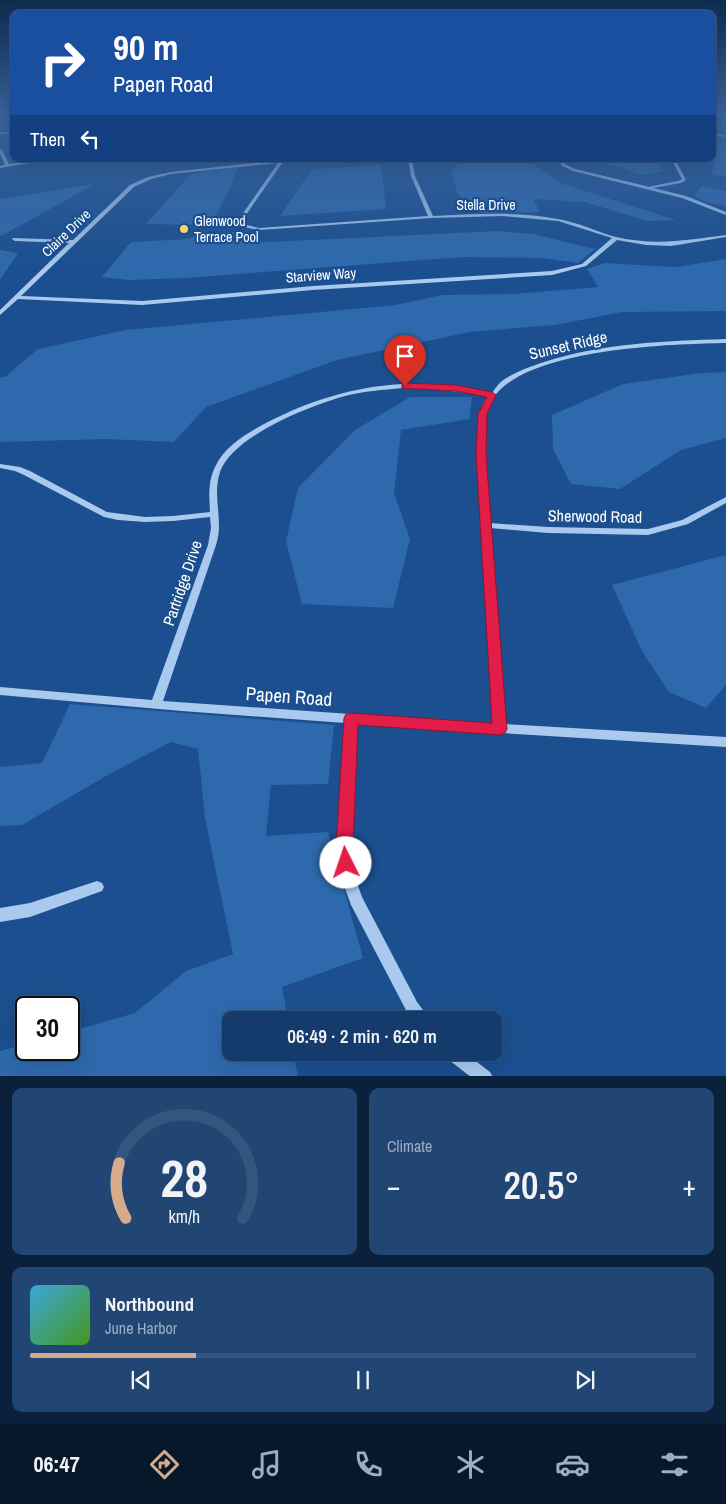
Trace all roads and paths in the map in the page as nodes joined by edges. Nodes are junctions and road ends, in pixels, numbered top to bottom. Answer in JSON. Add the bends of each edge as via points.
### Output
{"nodes":[{"id":1,"x":225,"y":166,"type":"edge"},
{"id":2,"x":278,"y":166,"type":"edge"},
{"id":3,"x":411,"y":166,"type":"edge"},
{"id":4,"x":566,"y":166,"type":"edge"},
{"id":5,"x":678,"y":166,"type":"edge"},
{"id":6,"x":647,"y":187,"type":"junction"},
{"id":7,"x":726,"y":214,"type":"edge"},
{"id":8,"x":430,"y":217,"type":"junction"},
{"id":9,"x":726,"y":236,"type":"edge"},
{"id":10,"x":616,"y":238,"type":"junction"},
{"id":11,"x":15,"y":239,"type":"dead end"},
{"id":12,"x":73,"y":242,"type":"junction"},
{"id":13,"x":16,"y":297,"type":"junction"},
{"id":14,"x":0,"y":313,"type":"edge"},
{"id":15,"x":726,"y":341,"type":"edge"},
{"id":16,"x":492,"y":395,"type":"junction"},
{"id":17,"x":0,"y":466,"type":"edge"},
{"id":18,"x":726,"y":500,"type":"edge"},
{"id":19,"x":214,"y":514,"type":"junction"},
{"id":20,"x":487,"y":525,"type":"junction"},
{"id":21,"x":0,"y":691,"type":"edge"},
{"id":22,"x":156,"y":704,"type":"junction"},
{"id":23,"x":351,"y":718,"type":"junction"},
{"id":24,"x":500,"y":729,"type":"junction"},
{"id":25,"x":726,"y":742,"type":"edge"},
{"id":26,"x":97,"y":887,"type":"dead end"},
{"id":27,"x":0,"y":915,"type":"edge"},
{"id":28,"x":415,"y":1011,"type":"edge"},
{"id":29,"x":463,"y":1061,"type":"edge"},
{"id":30,"x":485,"y":1076,"type":"edge"}],
"edges":[{"from":1,"to":12,"type":"street","name":"Claire Drive","via":[[144,180],[127,190]]},
{"from":2,"to":8,"type":"street","name":"Stella Drive","via":[[240,225],[259,229]]},
{"from":3,"to":8,"type":"street"},
{"from":4,"to":6,"type":"street","via":[[585,174]]},
{"from":5,"to":6,"type":"street","via":[[684,175],[682,181]]},
{"from":6,"to":7,"type":"street","via":[[684,197]]},
{"from":8,"to":10,"type":"street","name":"Stella Drive","via":[[503,215],[542,218]]},
{"from":9,"to":10,"type":"street","name":"Stella Drive","via":[[672,244]]},
{"from":10,"to":13,"type":"street","name":"Starview Way","via":[[584,265],[552,273],[142,303]]},
{"from":11,"to":12,"type":"street"},
{"from":12,"to":13,"type":"street","name":"Claire Drive"},
{"from":13,"to":14,"type":"street","name":"Claire Drive"},
{"from":15,"to":16,"type":"street","name":"Sunset Ridge","via":[[624,348],[569,358],[524,370],[503,383]]},
{"from":16,"to":19,"type":"street","name":"Partridge Drive","via":[[456,388],[387,386],[356,390],[295,411],[245,438],[220,463],[213,479]]},
{"from":16,"to":20,"type":"street","name":"Sunset Ridge","via":[[483,414],[481,454]]},
{"from":17,"to":19,"type":"street","via":[[27,473],[104,514],[138,520]]},
{"from":18,"to":20,"type":"street","name":"Sherwood Road","via":[[685,522],[648,532]]},
{"from":19,"to":22,"type":"street","name":"Partridge Drive","via":[[212,545]]},
{"from":20,"to":24,"type":"street","name":"Sunset Ridge"},
{"from":21,"to":22,"type":"street","name":"Papen Road"},
{"from":22,"to":23,"type":"street","name":"Papen Road"},
{"from":23,"to":24,"type":"street","name":"Papen Road"},
{"from":23,"to":28,"type":"street","via":[[344,847],[349,880],[356,900]]},
{"from":24,"to":25,"type":"street","name":"Papen Road"},
{"from":26,"to":27,"type":"street","via":[[30,910]]},
{"from":29,"to":30,"type":"street"}]}
